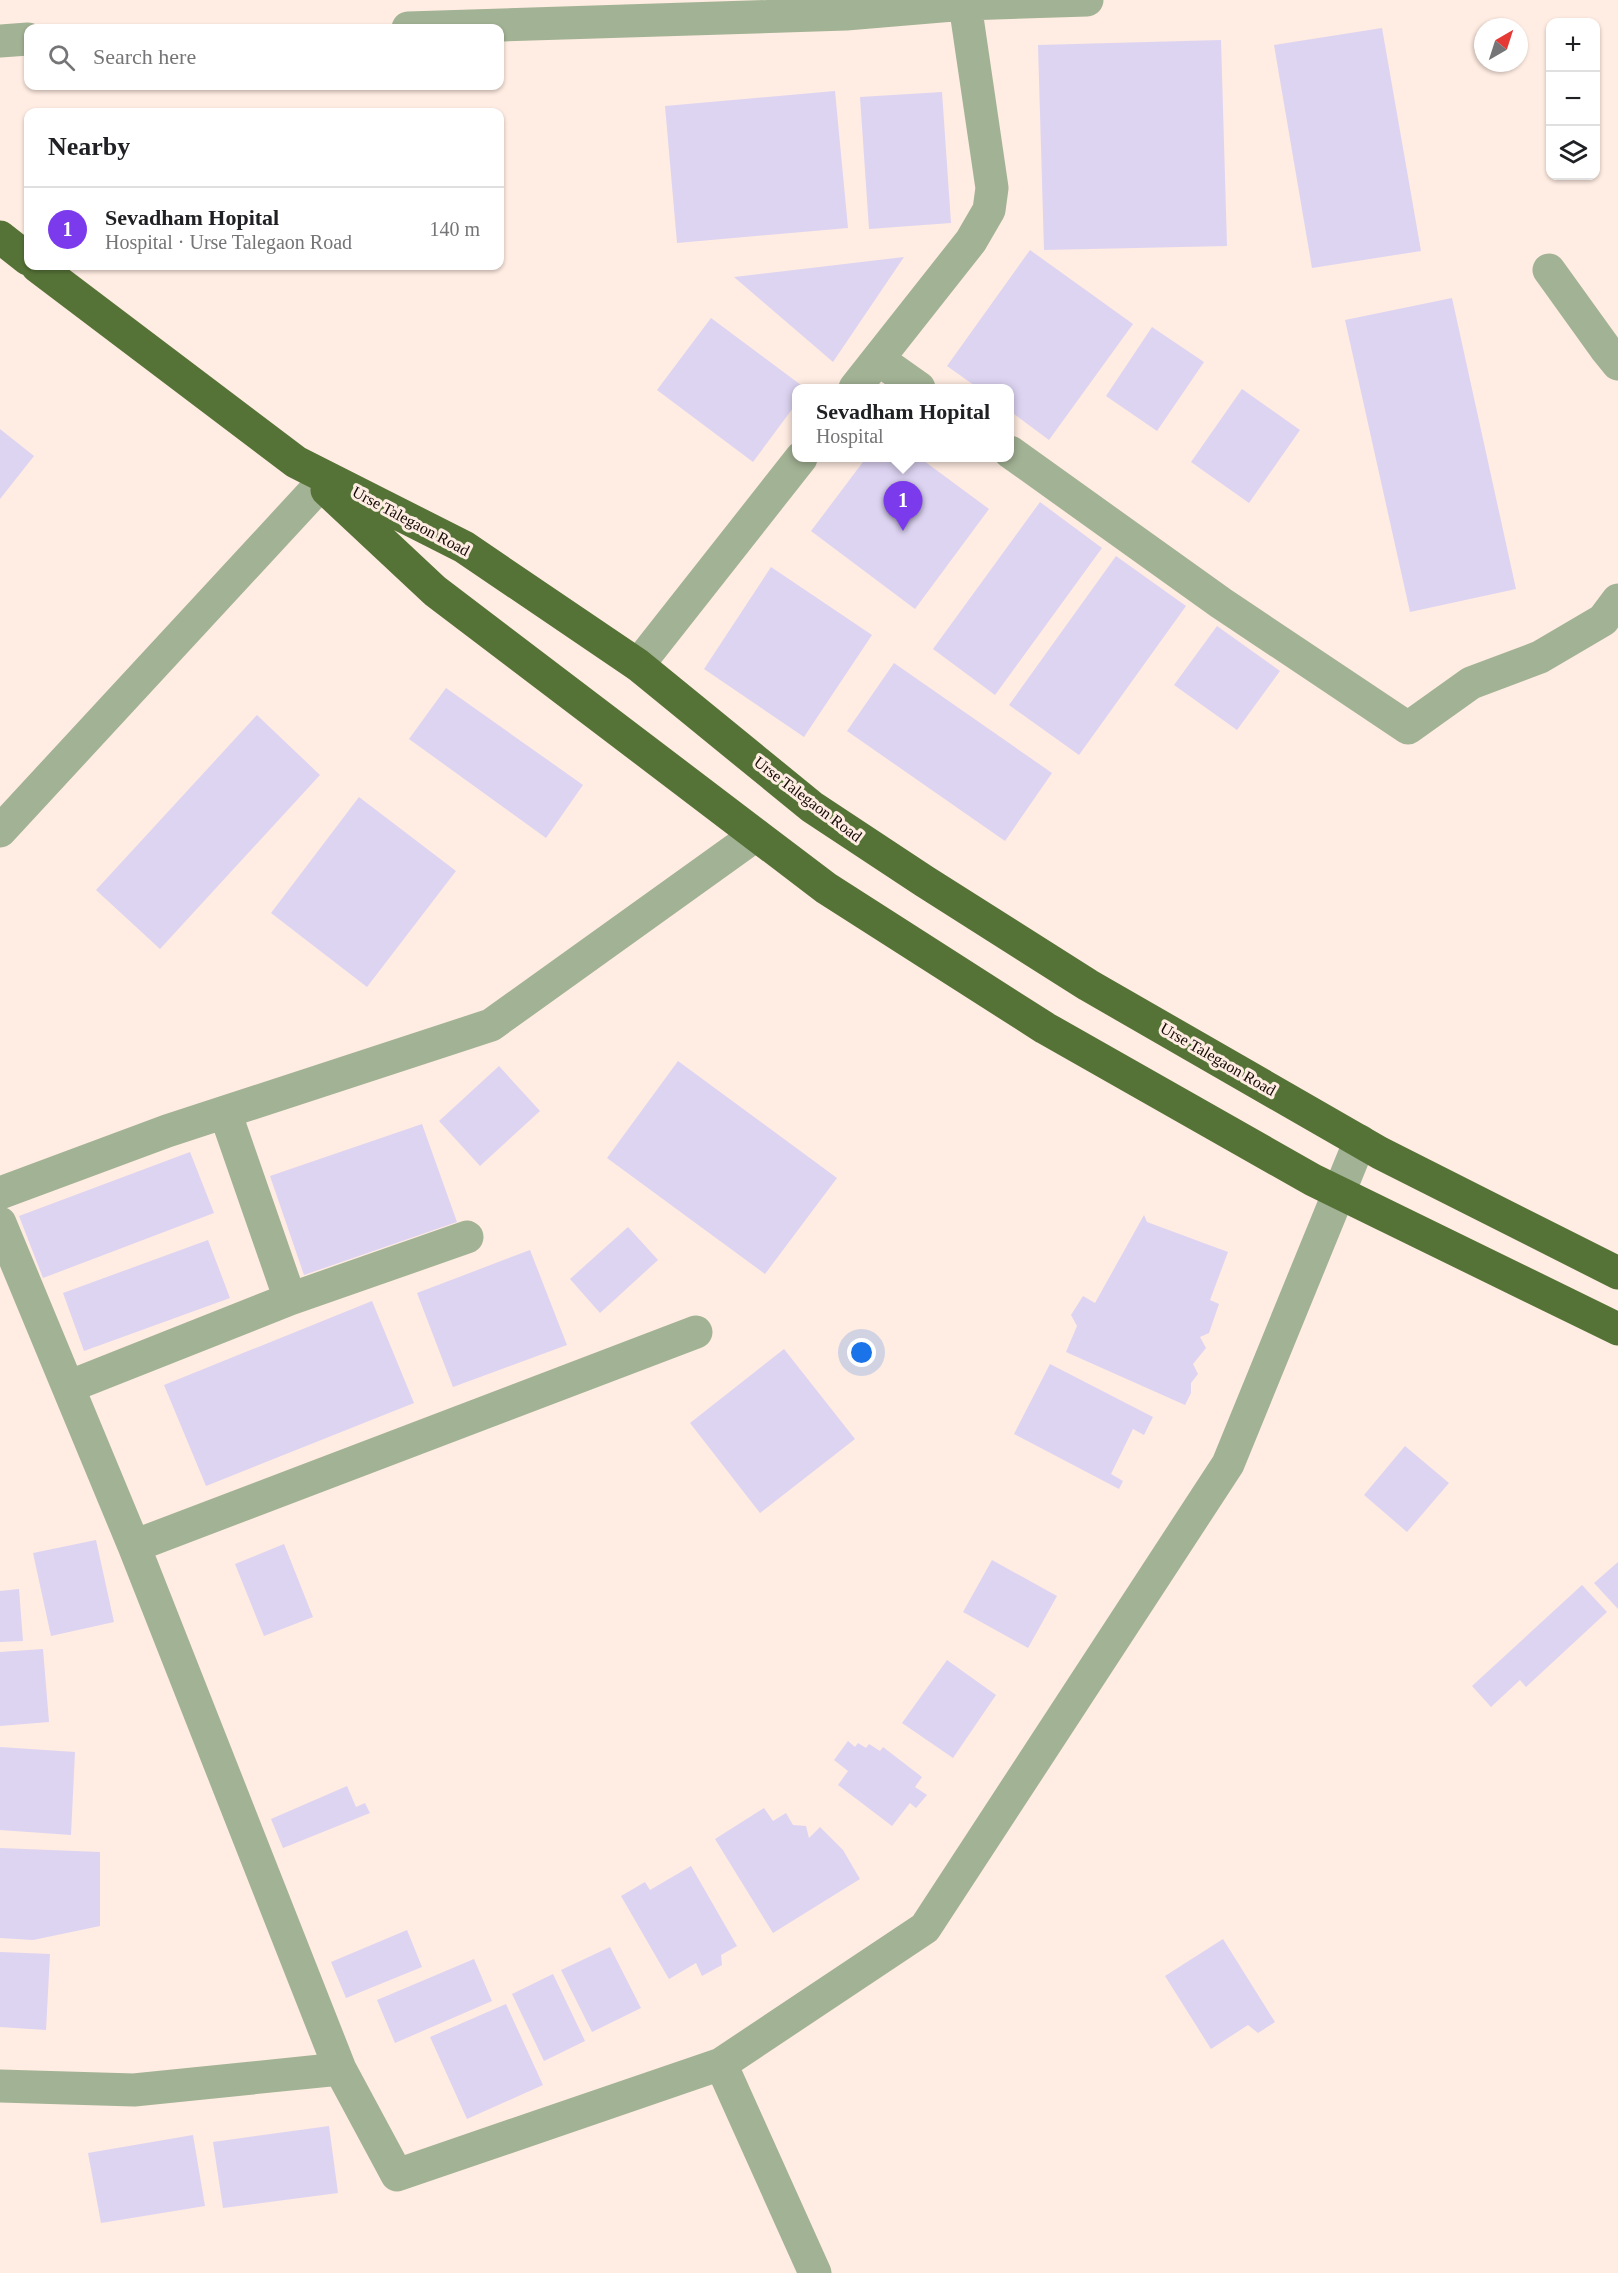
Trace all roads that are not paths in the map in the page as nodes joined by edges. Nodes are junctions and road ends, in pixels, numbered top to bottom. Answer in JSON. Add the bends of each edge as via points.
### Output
{"nodes":[{"id":1,"x":1087,"y":0,"type":"edge"},
{"id":2,"x":965,"y":4,"type":"junction"},
{"id":3,"x":504,"y":25,"type":"edge"},
{"id":4,"x":24,"y":39,"type":"edge"},
{"id":5,"x":0,"y":41,"type":"edge"},
{"id":6,"x":0,"y":237,"type":"edge"},
{"id":7,"x":24,"y":256,"type":"edge"},
{"id":8,"x":43,"y":270,"type":"edge"},
{"id":9,"x":1549,"y":270,"type":"dead end"},
{"id":10,"x":878,"y":359,"type":"junction"},
{"id":11,"x":1618,"y":363,"type":"edge"},
{"id":12,"x":858,"y":384,"type":"edge"},
{"id":13,"x":913,"y":384,"type":"edge"},
{"id":14,"x":1014,"y":455,"type":"edge"},
{"id":15,"x":297,"y":462,"type":"junction"},
{"id":16,"x":798,"y":462,"type":"edge"},
{"id":17,"x":321,"y":484,"type":"junction"},
{"id":18,"x":1618,"y":600,"type":"edge"},
{"id":19,"x":638,"y":665,"type":"junction"},
{"id":20,"x":0,"y":831,"type":"edge"},
{"id":21,"x":756,"y":836,"type":"junction"},
{"id":22,"x":225,"y":1112,"type":"junction"},
{"id":23,"x":1360,"y":1142,"type":"junction"},
{"id":24,"x":0,"y":1193,"type":"edge"},
{"id":25,"x":1340,"y":1193,"type":"junction"},
{"id":26,"x":0,"y":1223,"type":"edge"},
{"id":27,"x":467,"y":1237,"type":"dead end"},
{"id":28,"x":1618,"y":1273,"type":"edge"},
{"id":29,"x":13,"y":1291,"type":"edge"},
{"id":30,"x":290,"y":1299,"type":"junction"},
{"id":31,"x":1618,"y":1329,"type":"edge"},
{"id":32,"x":696,"y":1332,"type":"dead end"},
{"id":33,"x":68,"y":1387,"type":"junction"},
{"id":34,"x":134,"y":1546,"type":"junction"},
{"id":35,"x":721,"y":2064,"type":"junction"},
{"id":36,"x":340,"y":2069,"type":"junction"},
{"id":37,"x":0,"y":2086,"type":"edge"},
{"id":38,"x":815,"y":2273,"type":"edge"}],
"edges":[{"from":1,"to":2,"type":"street"},
{"from":2,"to":3,"type":"street","via":[[846,14]]},
{"from":2,"to":10,"type":"street","via":[[992,188],[990,210],[971,241]]},
{"from":4,"to":5,"type":"street"},
{"from":6,"to":7,"type":"highway"},
{"from":8,"to":15,"type":"highway","name":"Urse Talegaon Road"},
{"from":9,"to":11,"type":"street"},
{"from":10,"to":12,"type":"street"},
{"from":10,"to":13,"type":"street"},
{"from":14,"to":18,"type":"street","via":[[1221,603],[1408,728],[1471,683],[1540,657],[1603,620]]},
{"from":15,"to":17,"type":"highway"},
{"from":15,"to":19,"type":"highway","name":"Urse Talegaon Road","via":[[464,547]]},
{"from":16,"to":19,"type":"street"},
{"from":17,"to":20,"type":"street"},
{"from":17,"to":21,"type":"highway","via":[[435,591]]},
{"from":19,"to":23,"type":"highway","name":"Urse Talegaon Road","via":[[812,807],[924,881],[1088,985]]},
{"from":21,"to":22,"type":"street","via":[[491,1024]]},
{"from":21,"to":25,"type":"highway","via":[[826,888],[1046,1028]]},
{"from":22,"to":24,"type":"street"},
{"from":22,"to":30,"type":"street"},
{"from":23,"to":25,"type":"street"},
{"from":23,"to":28,"type":"highway","name":"Urse Talegaon Road"},
{"from":25,"to":31,"type":"highway"},
{"from":25,"to":35,"type":"street","via":[[1228,1464],[925,1928]]},
{"from":26,"to":29,"type":"street"},
{"from":27,"to":30,"type":"street"},
{"from":29,"to":33,"type":"street"},
{"from":30,"to":33,"type":"street"},
{"from":32,"to":34,"type":"street"},
{"from":33,"to":34,"type":"street"},
{"from":34,"to":36,"type":"street"},
{"from":35,"to":36,"type":"street","via":[[397,2175]]},
{"from":35,"to":38,"type":"street"},
{"from":36,"to":37,"type":"street","via":[[134,2090]]}]}
